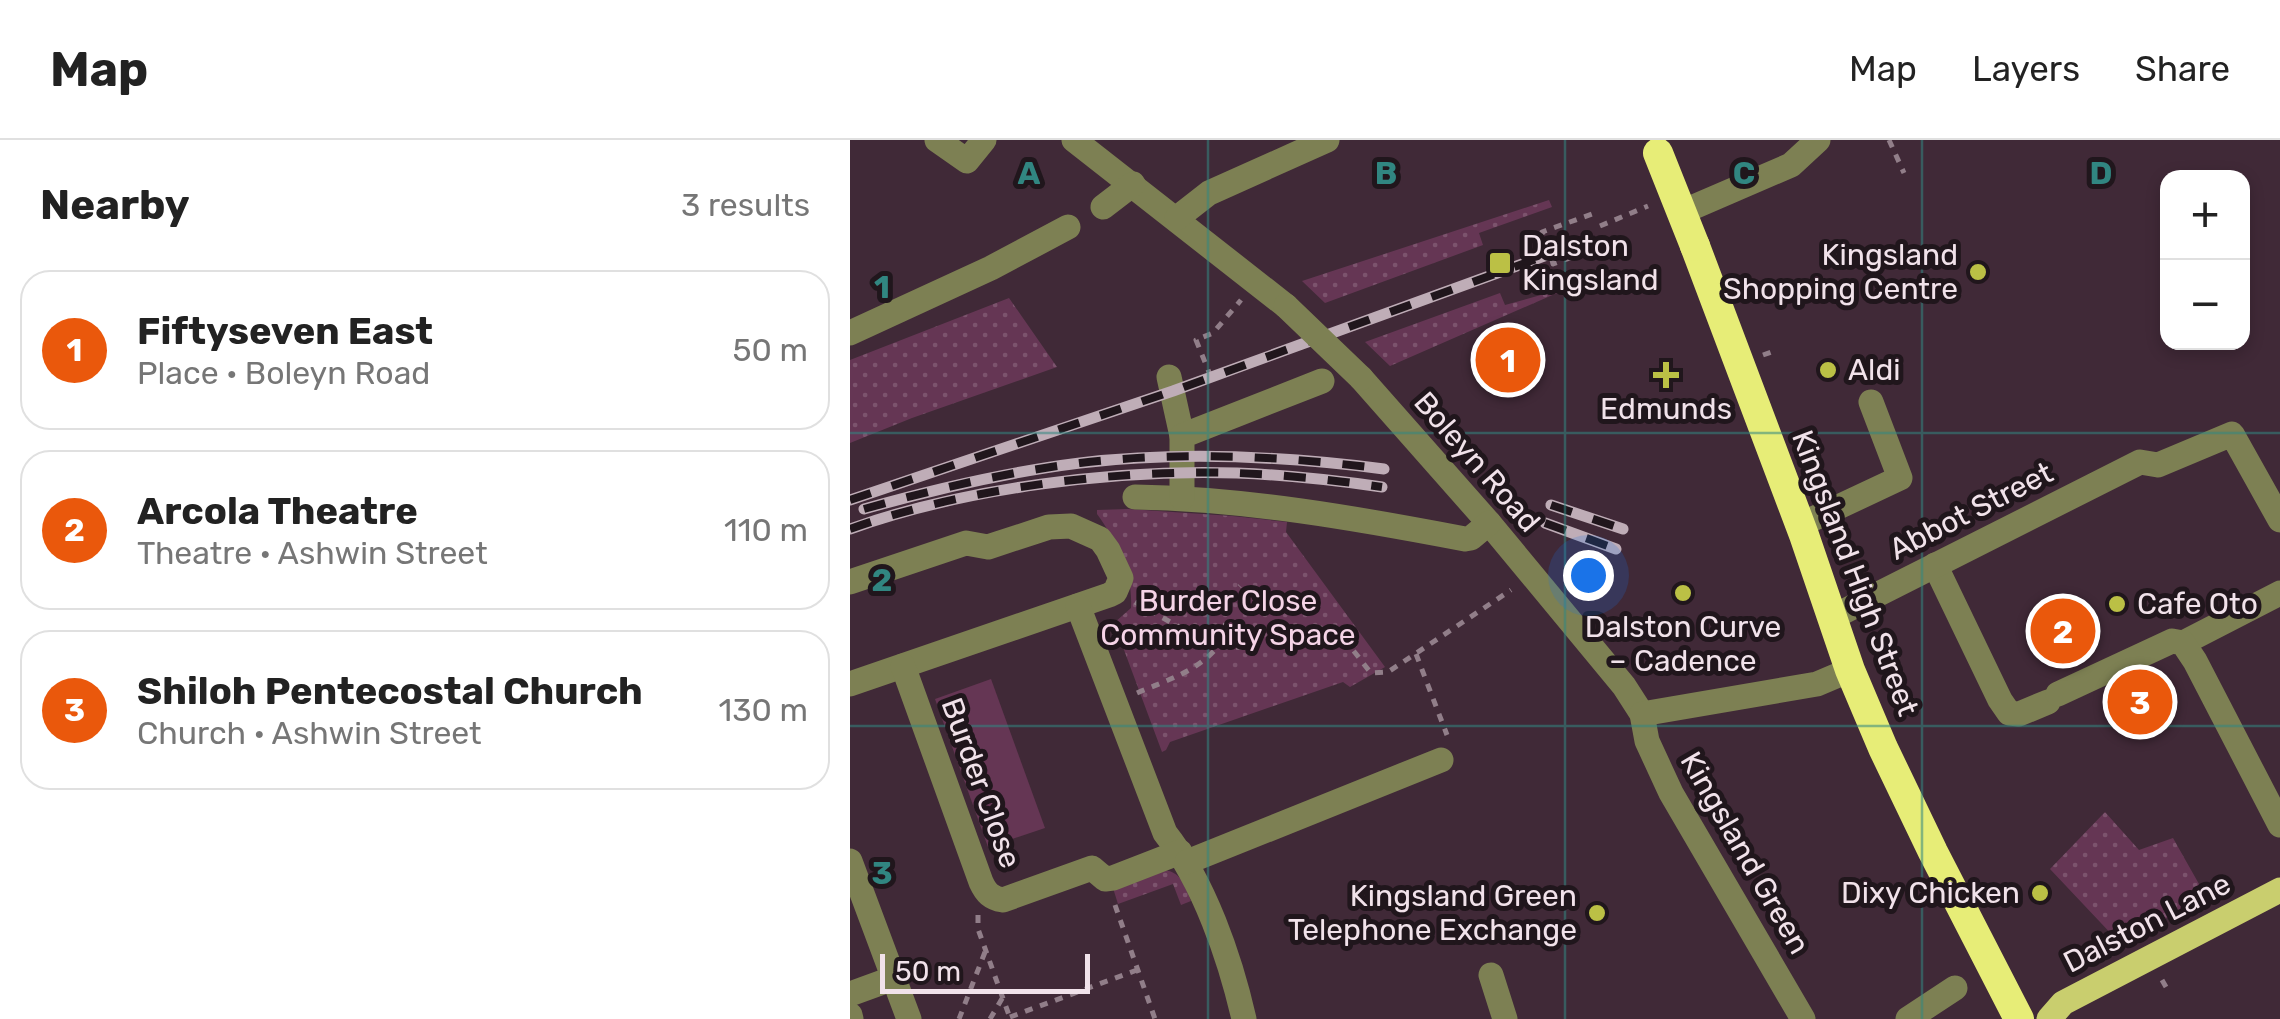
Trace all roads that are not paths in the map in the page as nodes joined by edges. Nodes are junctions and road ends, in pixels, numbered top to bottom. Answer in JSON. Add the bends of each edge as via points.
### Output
{"nodes":[{"id":1,"x":937,"y":140,"type":"edge"},
{"id":2,"x":984,"y":140,"type":"edge"},
{"id":3,"x":1074,"y":140,"type":"edge"},
{"id":4,"x":1327,"y":140,"type":"edge"},
{"id":5,"x":1818,"y":140,"type":"edge"},
{"id":6,"x":1656,"y":146,"type":"edge"},
{"id":7,"x":1133,"y":184,"type":"junction"},
{"id":8,"x":1103,"y":207,"type":"dead end"},
{"id":9,"x":1682,"y":212,"type":"junction"},
{"id":10,"x":1177,"y":218,"type":"junction"},
{"id":11,"x":1068,"y":227,"type":"dead end"},
{"id":12,"x":850,"y":332,"type":"edge"},
{"id":13,"x":1169,"y":377,"type":"dead end"},
{"id":14,"x":1322,"y":381,"type":"dead end"},
{"id":15,"x":1871,"y":402,"type":"dead end"},
{"id":16,"x":1182,"y":436,"type":"junction"},
{"id":17,"x":1134,"y":496,"type":"dead end"},
{"id":18,"x":1182,"y":498,"type":"junction"},
{"id":19,"x":2280,"y":520,"type":"edge"},
{"id":20,"x":1490,"y":523,"type":"junction"},
{"id":21,"x":1800,"y":525,"type":"junction"},
{"id":22,"x":1935,"y":565,"type":"junction"},
{"id":23,"x":850,"y":582,"type":"edge"},
{"id":24,"x":2280,"y":593,"type":"edge"},
{"id":25,"x":1078,"y":606,"type":"junction"},
{"id":26,"x":1831,"y":618,"type":"junction"},
{"id":27,"x":2183,"y":643,"type":"junction"},
{"id":28,"x":904,"y":666,"type":"junction"},
{"id":29,"x":1850,"y":670,"type":"junction"},
{"id":30,"x":850,"y":684,"type":"edge"},
{"id":31,"x":1642,"y":714,"type":"junction"},
{"id":32,"x":1441,"y":760,"type":"road end"},
{"id":33,"x":2280,"y":825,"type":"edge"},
{"id":34,"x":1183,"y":858,"type":"junction"},
{"id":35,"x":850,"y":860,"type":"edge"},
{"id":36,"x":2280,"y":890,"type":"edge"},
{"id":37,"x":1491,"y":975,"type":"dead end"},
{"id":38,"x":894,"y":978,"type":"junction"},
{"id":39,"x":1954,"y":988,"type":"dead end"},
{"id":40,"x":850,"y":994,"type":"edge"},
{"id":41,"x":909,"y":1019,"type":"edge"},
{"id":42,"x":1244,"y":1019,"type":"edge"},
{"id":43,"x":1506,"y":1019,"type":"edge"},
{"id":44,"x":1803,"y":1019,"type":"edge"},
{"id":45,"x":1908,"y":1019,"type":"edge"},
{"id":46,"x":2019,"y":1019,"type":"edge"},
{"id":47,"x":2049,"y":1019,"type":"edge"}],
"edges":[{"from":1,"to":2,"type":"street","via":[[967,161]]},
{"from":3,"to":7,"type":"street","name":"Boleyn Road"},
{"from":4,"to":10,"type":"street","via":[[1209,193]]},
{"from":5,"to":9,"type":"street","via":[[1791,166]]},
{"from":6,"to":9,"type":"highway","name":"Kingsland High Street","bridge":true},
{"from":7,"to":8,"type":"street"},
{"from":7,"to":10,"type":"street","name":"Boleyn Road"},
{"from":9,"to":21,"type":"highway","name":"Kingsland High Street","bridge":true},
{"from":10,"to":20,"type":"street","name":"Boleyn Road","bridge":true,"via":[[1286,306],[1361,378]]},
{"from":11,"to":12,"type":"street"},
{"from":13,"to":16,"type":"street"},
{"from":14,"to":16,"type":"street"},
{"from":15,"to":21,"type":"street","via":[[1900,478]]},
{"from":16,"to":18,"type":"street"},
{"from":17,"to":18,"type":"street"},
{"from":18,"to":20,"type":"street","via":[[1332,514],[1464,539]]},
{"from":19,"to":22,"type":"street","name":"Abbot Street","via":[[2232,434],[2158,465],[2140,462]]},
{"from":20,"to":31,"type":"street","name":"Boleyn Road"},
{"from":21,"to":26,"type":"highway","name":"Kingsland High Street"},
{"from":22,"to":26,"type":"street","name":"Abbot Street"},
{"from":22,"to":27,"type":"street","via":[[2009,712],[2019,714],[2172,641]]},
{"from":23,"to":25,"type":"street","via":[[966,543],[988,547],[1071,526],[1100,539],[1120,578],[1115,592]]},
{"from":24,"to":27,"type":"street"},
{"from":25,"to":28,"type":"street"},
{"from":25,"to":34,"type":"street","via":[[1165,833]]},
{"from":26,"to":29,"type":"highway","name":"Kingsland High Street"},
{"from":27,"to":33,"type":"street"},
{"from":28,"to":30,"type":"street"},
{"from":28,"to":34,"type":"street","name":"Burder Close","via":[[981,882],[993,898],[1092,868],[1113,878]]},
{"from":29,"to":31,"type":"street","via":[[1817,684]]},
{"from":29,"to":46,"type":"highway","name":"Kingsland High Street","via":[[1932,852]]},
{"from":31,"to":44,"type":"street","name":"Kingsland Green","via":[[1671,793]]},
{"from":32,"to":34,"type":"street","name":"Burder Close"},
{"from":34,"to":42,"type":"street","via":[[1205,900]]},
{"from":35,"to":38,"type":"street"},
{"from":36,"to":47,"type":"main road","name":"Dalston Lane","via":[[2062,1003]]},
{"from":37,"to":43,"type":"street"},
{"from":38,"to":40,"type":"street"},
{"from":38,"to":41,"type":"street"},
{"from":39,"to":45,"type":"street"}]}
